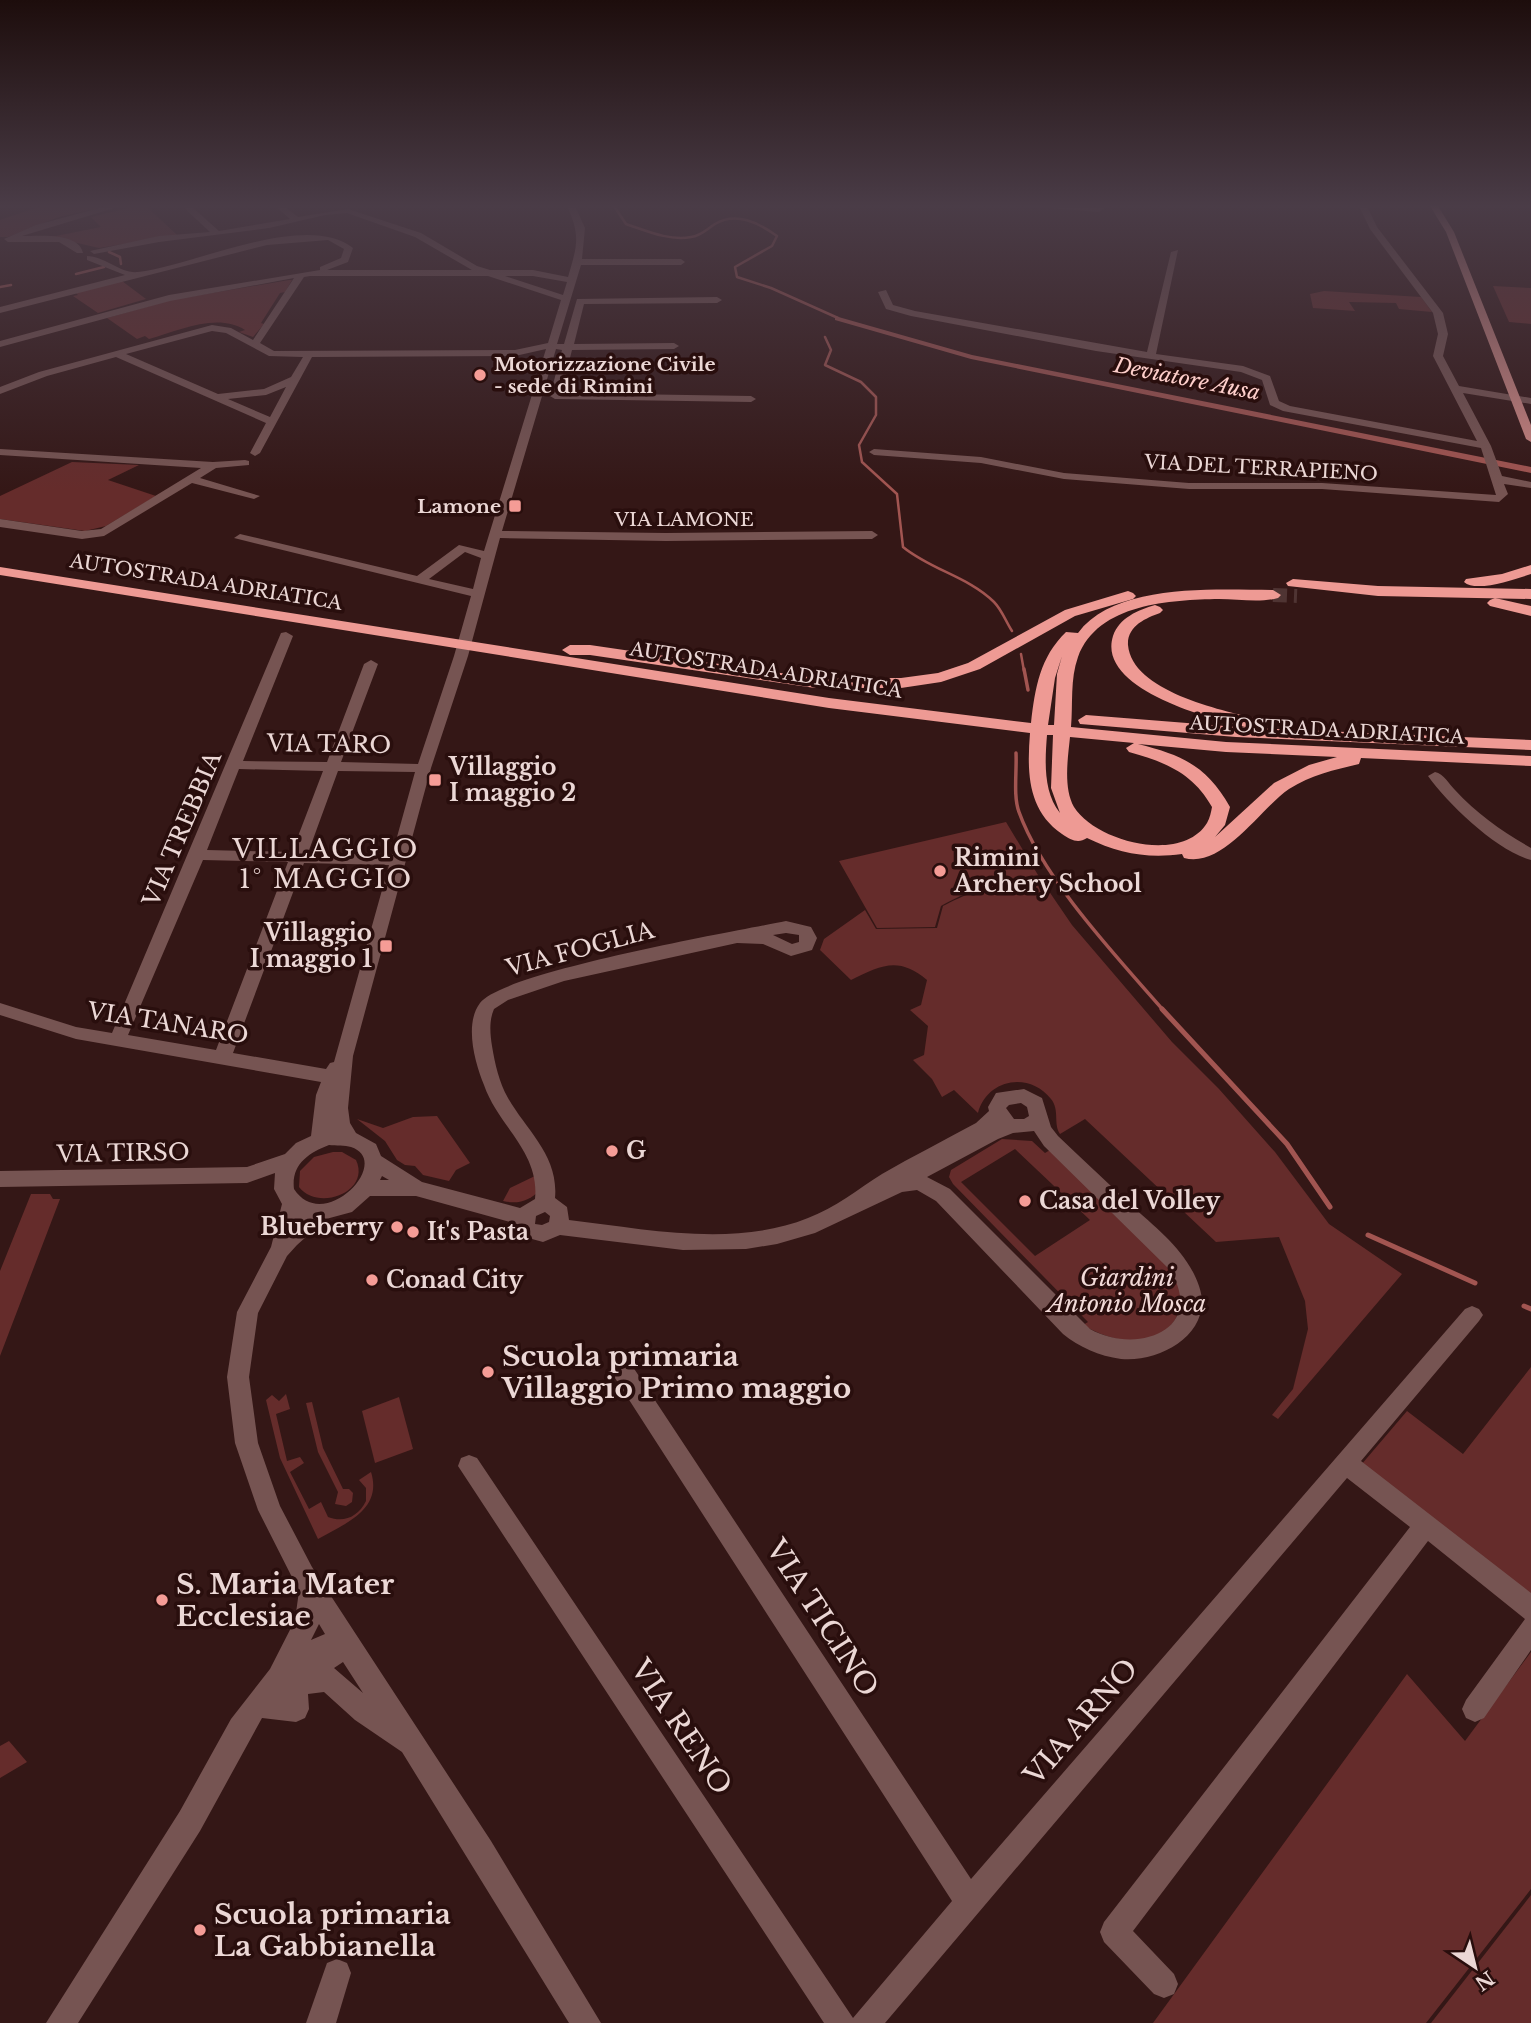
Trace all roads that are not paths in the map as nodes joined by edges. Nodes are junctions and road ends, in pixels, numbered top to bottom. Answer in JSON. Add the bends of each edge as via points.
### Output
{"nodes":[{"id":1,"x":36,"y":300,"type":"edge"},
{"id":2,"x":160,"y":300,"type":"edge"},
{"id":3,"x":286,"y":300,"type":"edge"},
{"id":4,"x":566,"y":300,"type":"edge"},
{"id":5,"x":661,"y":300,"type":"edge"},
{"id":6,"x":886,"y":300,"type":"edge"},
{"id":7,"x":1164,"y":300,"type":"edge"},
{"id":8,"x":1428,"y":300,"type":"edge"},
{"id":9,"x":1477,"y":300,"type":"edge"},
{"id":10,"x":1487,"y":300,"type":"edge"},
{"id":11,"x":0,"y":310,"type":"edge"},
{"id":12,"x":0,"y":344,"type":"edge"},
{"id":13,"x":255,"y":344,"type":"junction"},
{"id":14,"x":674,"y":346,"type":"dead end"},
{"id":15,"x":568,"y":347,"type":"junction"},
{"id":16,"x":550,"y":352,"type":"junction"},
{"id":17,"x":115,"y":353,"type":"junction"},
{"id":18,"x":529,"y":353,"type":"junction"},
{"id":19,"x":309,"y":354,"type":"junction"},
{"id":20,"x":1151,"y":354,"type":"junction"},
{"id":21,"x":293,"y":380,"type":"junction"},
{"id":22,"x":1456,"y":389,"type":"junction"},
{"id":23,"x":0,"y":391,"type":"edge"},
{"id":24,"x":216,"y":395,"type":"junction"},
{"id":25,"x":1515,"y":397,"type":"junction"},
{"id":26,"x":751,"y":399,"type":"dead end"},
{"id":27,"x":1530,"y":403,"type":"edge"},
{"id":28,"x":271,"y":421,"type":"junction"},
{"id":29,"x":1531,"y":439,"type":"edge"},
{"id":30,"x":1487,"y":449,"type":"junction"},
{"id":31,"x":0,"y":452,"type":"edge"},
{"id":32,"x":874,"y":452,"type":"dead end"},
{"id":33,"x":218,"y":463,"type":"junction"},
{"id":34,"x":1496,"y":477,"type":"junction"},
{"id":35,"x":191,"y":480,"type":"junction"},
{"id":36,"x":1531,"y":485,"type":"edge"},
{"id":37,"x":254,"y":496,"type":"dead end"},
{"id":38,"x":0,"y":523,"type":"edge"},
{"id":39,"x":495,"y":534,"type":"junction"},
{"id":40,"x":872,"y":535,"type":"dead end"},
{"id":41,"x":240,"y":538,"type":"dead end"},
{"id":42,"x":488,"y":556,"type":"junction"},
{"id":43,"x":0,"y":559,"type":"edge"},
{"id":44,"x":1531,"y":569,"type":"edge"},
{"id":45,"x":0,"y":571,"type":"edge"},
{"id":46,"x":421,"y":580,"type":"junction"},
{"id":47,"x":1183,"y":585,"type":"junction"},
{"id":48,"x":1295,"y":589,"type":"tunnel mouth"},
{"id":49,"x":1381,"y":592,"type":"junction"},
{"id":50,"x":477,"y":594,"type":"junction"},
{"id":51,"x":1531,"y":594,"type":"edge"},
{"id":52,"x":1229,"y":595,"type":"junction"},
{"id":53,"x":1531,"y":611,"type":"edge"},
{"id":54,"x":444,"y":635,"type":"junction"},
{"id":55,"x":286,"y":636,"type":"dead end"},
{"id":56,"x":485,"y":642,"type":"junction"},
{"id":57,"x":570,"y":650,"type":"junction"},
{"id":58,"x":371,"y":664,"type":"dead end"},
{"id":59,"x":1030,"y":726,"type":"junction"},
{"id":60,"x":1078,"y":731,"type":"junction"},
{"id":61,"x":1531,"y":746,"type":"edge"},
{"id":62,"x":1411,"y":756,"type":"junction"},
{"id":63,"x":1531,"y":761,"type":"edge"},
{"id":64,"x":234,"y":765,"type":"junction"},
{"id":65,"x":330,"y":766,"type":"junction"},
{"id":66,"x":424,"y":768,"type":"junction"},
{"id":67,"x":1435,"y":776,"type":"dead end"},
{"id":68,"x":197,"y":855,"type":"junction"},
{"id":69,"x":1531,"y":855,"type":"edge"},
{"id":70,"x":298,"y":858,"type":"junction"},
{"id":71,"x":399,"y":860,"type":"junction"},
{"id":72,"x":737,"y":937,"type":"dead end"},
{"id":73,"x":0,"y":1009,"type":"edge"},
{"id":74,"x":118,"y":1039,"type":"junction"},
{"id":75,"x":223,"y":1056,"type":"junction"},
{"id":76,"x":344,"y":1056,"type":"junction"},
{"id":77,"x":331,"y":1077,"type":"junction"},
{"id":78,"x":1038,"y":1119,"type":"junction"},
{"id":79,"x":1005,"y":1120,"type":"junction"},
{"id":80,"x":349,"y":1138,"type":"junction"},
{"id":81,"x":320,"y":1141,"type":"junction"},
{"id":82,"x":290,"y":1160,"type":"junction"},
{"id":83,"x":376,"y":1162,"type":"junction"},
{"id":84,"x":247,"y":1175,"type":"junction"},
{"id":85,"x":0,"y":1179,"type":"edge"},
{"id":86,"x":902,"y":1184,"type":"junction"},
{"id":87,"x":368,"y":1188,"type":"junction"},
{"id":88,"x":416,"y":1188,"type":"junction"},
{"id":89,"x":287,"y":1193,"type":"junction"},
{"id":90,"x":544,"y":1204,"type":"junction"},
{"id":91,"x":851,"y":1206,"type":"junction"},
{"id":92,"x":323,"y":1210,"type":"junction"},
{"id":93,"x":524,"y":1217,"type":"junction"},
{"id":94,"x":558,"y":1227,"type":"junction"},
{"id":95,"x":281,"y":1249,"type":"junction"},
{"id":96,"x":1472,"y":1315,"type":"dead end"},
{"id":97,"x":623,"y":1371,"type":"dead end"},
{"id":98,"x":1345,"y":1463,"type":"junction"},
{"id":99,"x":469,"y":1466,"type":"dead end"},
{"id":100,"x":1426,"y":1525,"type":"junction"},
{"id":101,"x":311,"y":1588,"type":"junction"},
{"id":102,"x":1531,"y":1609,"type":"edge"},
{"id":103,"x":1531,"y":1629,"type":"edge"},
{"id":104,"x":345,"y":1643,"type":"junction"},
{"id":105,"x":287,"y":1682,"type":"junction"},
{"id":106,"x":1475,"y":1709,"type":"dead end"},
{"id":107,"x":415,"y":1747,"type":"junction"},
{"id":108,"x":218,"y":1772,"type":"junction"},
{"id":109,"x":969,"y":1901,"type":"junction"},
{"id":110,"x":337,"y":1973,"type":"dead end"},
{"id":111,"x":1164,"y":1984,"type":"dead end"},
{"id":112,"x":61,"y":2023,"type":"edge"},
{"id":113,"x":321,"y":2023,"type":"edge"},
{"id":114,"x":586,"y":2023,"type":"edge"},
{"id":115,"x":841,"y":2023,"type":"edge"},
{"id":116,"x":866,"y":2023,"type":"edge"}],
"edges":[{"from":1,"to":11,"type":"street"},
{"from":2,"to":12,"type":"street"},
{"from":3,"to":13,"type":"street"},
{"from":4,"to":16,"type":"street"},
{"from":5,"to":15,"type":"street","via":[[580,301]]},
{"from":6,"to":20,"type":"street","via":[[889,307],[907,312]]},
{"from":7,"to":20,"type":"street"},
{"from":8,"to":22,"type":"street","via":[[1438,313],[1443,334],[1438,356]]},
{"from":9,"to":25,"type":"main road"},
{"from":10,"to":27,"type":"main road"},
{"from":13,"to":17,"type":"street","via":[[228,330],[212,328]]},
{"from":13,"to":19,"type":"street","via":[[272,354]]},
{"from":14,"to":15,"type":"street"},
{"from":15,"to":16,"type":"street"},
{"from":15,"to":26,"type":"street","via":[[555,396]]},
{"from":16,"to":18,"type":"street"},
{"from":16,"to":18,"type":"street"},
{"from":16,"to":39,"type":"street"},
{"from":17,"to":23,"type":"street"},
{"from":17,"to":24,"type":"street"},
{"from":18,"to":19,"type":"street"},
{"from":19,"to":21,"type":"street"},
{"from":20,"to":30,"type":"street","via":[[1260,374],[1269,383],[1274,404],[1287,409]]},
{"from":21,"to":24,"type":"street","via":[[256,394]]},
{"from":21,"to":28,"type":"street"},
{"from":22,"to":25,"type":"street"},
{"from":22,"to":30,"type":"street"},
{"from":24,"to":28,"type":"street"},
{"from":25,"to":27,"type":"street"},
{"from":25,"to":29,"type":"main road"},
{"from":28,"to":33,"type":"street","via":[[248,458]]},
{"from":30,"to":34,"type":"street"},
{"from":31,"to":33,"type":"street"},
{"from":32,"to":34,"type":"street","name":"VIA DEL TERRAPIENO","via":[[972,459],[1064,476],[1189,486],[1322,486],[1487,500],[1502,497]]},
{"from":33,"to":35,"type":"street"},
{"from":34,"to":36,"type":"street"},
{"from":35,"to":37,"type":"street"},
{"from":35,"to":38,"type":"street","via":[[94,535]]},
{"from":39,"to":40,"type":"street","name":"VIA LAMONE"},
{"from":39,"to":42,"type":"street"},
{"from":41,"to":46,"type":"street"},
{"from":42,"to":46,"type":"street","via":[[463,548]]},
{"from":42,"to":50,"type":"street"},
{"from":43,"to":54,"type":"highway","name":"AUTOSTRADA ADRIATICA"},
{"from":44,"to":49,"type":"highway","via":[[1504,578]]},
{"from":45,"to":54,"type":"highway","name":"AUTOSTRADA ADRIATICA"},
{"from":46,"to":50,"type":"street"},
{"from":47,"to":52,"type":"highway","via":[[1272,589]]},
{"from":47,"to":57,"type":"highway","via":[[1070,613],[974,666],[901,683],[815,683]]},
{"from":47,"to":62,"type":"highway","via":[[1086,622],[1051,662],[1038,780],[1052,817],[1068,831],[1126,855],[1177,857],[1202,852],[1231,835],[1275,791],[1308,772],[1345,761]]},
{"from":48,"to":49,"type":"highway"},
{"from":49,"to":51,"type":"highway"},
{"from":49,"to":53,"type":"highway"},
{"from":50,"to":66,"type":"street"},
{"from":52,"to":60,"type":"highway","via":[[1149,601],[1105,617],[1079,639],[1065,675],[1060,750],[1065,807],[1086,829],[1105,839],[1121,846],[1166,852],[1188,846],[1215,826],[1221,807],[1211,787],[1192,771],[1167,757]]},
{"from":52,"to":61,"type":"highway","via":[[1180,602],[1139,616],[1122,632],[1119,647],[1123,659],[1149,686],[1171,698],[1233,719],[1343,735]]},
{"from":54,"to":56,"type":"highway","name":"AUTOSTRADA ADRIATICA"},
{"from":55,"to":64,"type":"street","name":"VIA TREBBIA"},
{"from":56,"to":57,"type":"highway","name":"AUTOSTRADA ADRIATICA"},
{"from":56,"to":59,"type":"highway","name":"AUTOSTRADA ADRIATICA","via":[[829,703],[860,713]]},
{"from":57,"to":59,"type":"highway","name":"AUTOSTRADA ADRIATICA","via":[[900,700]]},
{"from":58,"to":65,"type":"street"},
{"from":59,"to":60,"type":"highway"},
{"from":60,"to":61,"type":"highway","name":"AUTOSTRADA ADRIATICA","via":[[1236,732]]},
{"from":60,"to":62,"type":"highway","name":"AUTOSTRADA ADRIATICA","via":[[1226,747]]},
{"from":62,"to":63,"type":"highway","name":"AUTOSTRADA ADRIATICA"},
{"from":64,"to":65,"type":"street","name":"VIA TARO"},
{"from":64,"to":68,"type":"street","name":"VIA TREBBIA"},
{"from":65,"to":66,"type":"street","name":"VIA TARO"},
{"from":65,"to":70,"type":"street"},
{"from":66,"to":71,"type":"street"},
{"from":67,"to":69,"type":"street","via":[[1482,826]]},
{"from":68,"to":70,"type":"street"},
{"from":68,"to":74,"type":"street","name":"VIA TREBBIA"},
{"from":70,"to":71,"type":"street"},
{"from":70,"to":75,"type":"street"},
{"from":71,"to":76,"type":"street"},
{"from":72,"to":90,"type":"street","name":"VIA FOGLIA","via":[[582,971],[511,991],[486,1005],[480,1029],[495,1094],[545,1169]]},
{"from":73,"to":74,"type":"street","name":"VIA TANARO","via":[[76,1033]]},
{"from":74,"to":75,"type":"street","name":"VIA TANARO"},
{"from":75,"to":77,"type":"street","name":"VIA TANARO"},
{"from":76,"to":77,"type":"street"},
{"from":76,"to":80,"type":"street","via":[[339,1108]]},
{"from":77,"to":81,"type":"street"},
{"from":78,"to":79,"type":"street","via":[[1030,1126]]},
{"from":78,"to":79,"type":"street","via":[[1039,1108],[1024,1096],[999,1102]]},
{"from":78,"to":86,"type":"street","via":[[1051,1141],[1173,1257],[1186,1275],[1191,1298],[1188,1319],[1173,1336],[1154,1347],[1117,1349],[1081,1335],[943,1195],[919,1182]]},
{"from":79,"to":86,"type":"street","via":[[988,1135]]},
{"from":79,"to":91,"type":"street","via":[[879,1186]]},
{"from":80,"to":81,"type":"street"},
{"from":80,"to":83,"type":"street","via":[[371,1151]]},
{"from":81,"to":82,"type":"street"},
{"from":82,"to":84,"type":"street","name":"VIA TIRSO"},
{"from":82,"to":89,"type":"street","via":[[284,1172]]},
{"from":83,"to":87,"type":"street"},
{"from":83,"to":88,"type":"street"},
{"from":84,"to":85,"type":"street","name":"VIA TIRSO"},
{"from":84,"to":89,"type":"street","name":"VIA TIRSO"},
{"from":86,"to":91,"type":"street"},
{"from":87,"to":88,"type":"street"},
{"from":87,"to":92,"type":"street","via":[[349,1203]]},
{"from":88,"to":93,"type":"street"},
{"from":89,"to":92,"type":"street","via":[[311,1210]]},
{"from":89,"to":95,"type":"street"},
{"from":90,"to":93,"type":"street","via":[[531,1208]]},
{"from":90,"to":94,"type":"street","via":[[558,1209]]},
{"from":91,"to":94,"type":"street","via":[[809,1227],[730,1242],[679,1242]]},
{"from":92,"to":95,"type":"street"},
{"from":93,"to":94,"type":"street","via":[[525,1227],[533,1233],[544,1234]]},
{"from":95,"to":101,"type":"street","via":[[252,1301],[237,1381],[244,1438],[263,1494]]},
{"from":96,"to":98,"type":"street","name":"VIA ARNO"},
{"from":97,"to":109,"type":"street","name":"VIA TICINO"},
{"from":98,"to":100,"type":"street"},
{"from":98,"to":109,"type":"street","name":"VIA ARNO"},
{"from":99,"to":115,"type":"street","name":"VIA RENO"},
{"from":100,"to":102,"type":"street"},
{"from":100,"to":111,"type":"street","via":[[1114,1932]]},
{"from":101,"to":104,"type":"street"},
{"from":101,"to":105,"type":"street","via":[[307,1622]]},
{"from":103,"to":106,"type":"street"},
{"from":104,"to":105,"type":"street"},
{"from":104,"to":107,"type":"street"},
{"from":105,"to":107,"type":"street","via":[[334,1681]]},
{"from":105,"to":108,"type":"street","via":[[233,1741]]},
{"from":105,"to":108,"type":"street","via":[[296,1709],[268,1708]]},
{"from":107,"to":114,"type":"street"},
{"from":108,"to":112,"type":"street"},
{"from":109,"to":116,"type":"street","name":"VIA ARNO"},
{"from":110,"to":113,"type":"street"}]}
